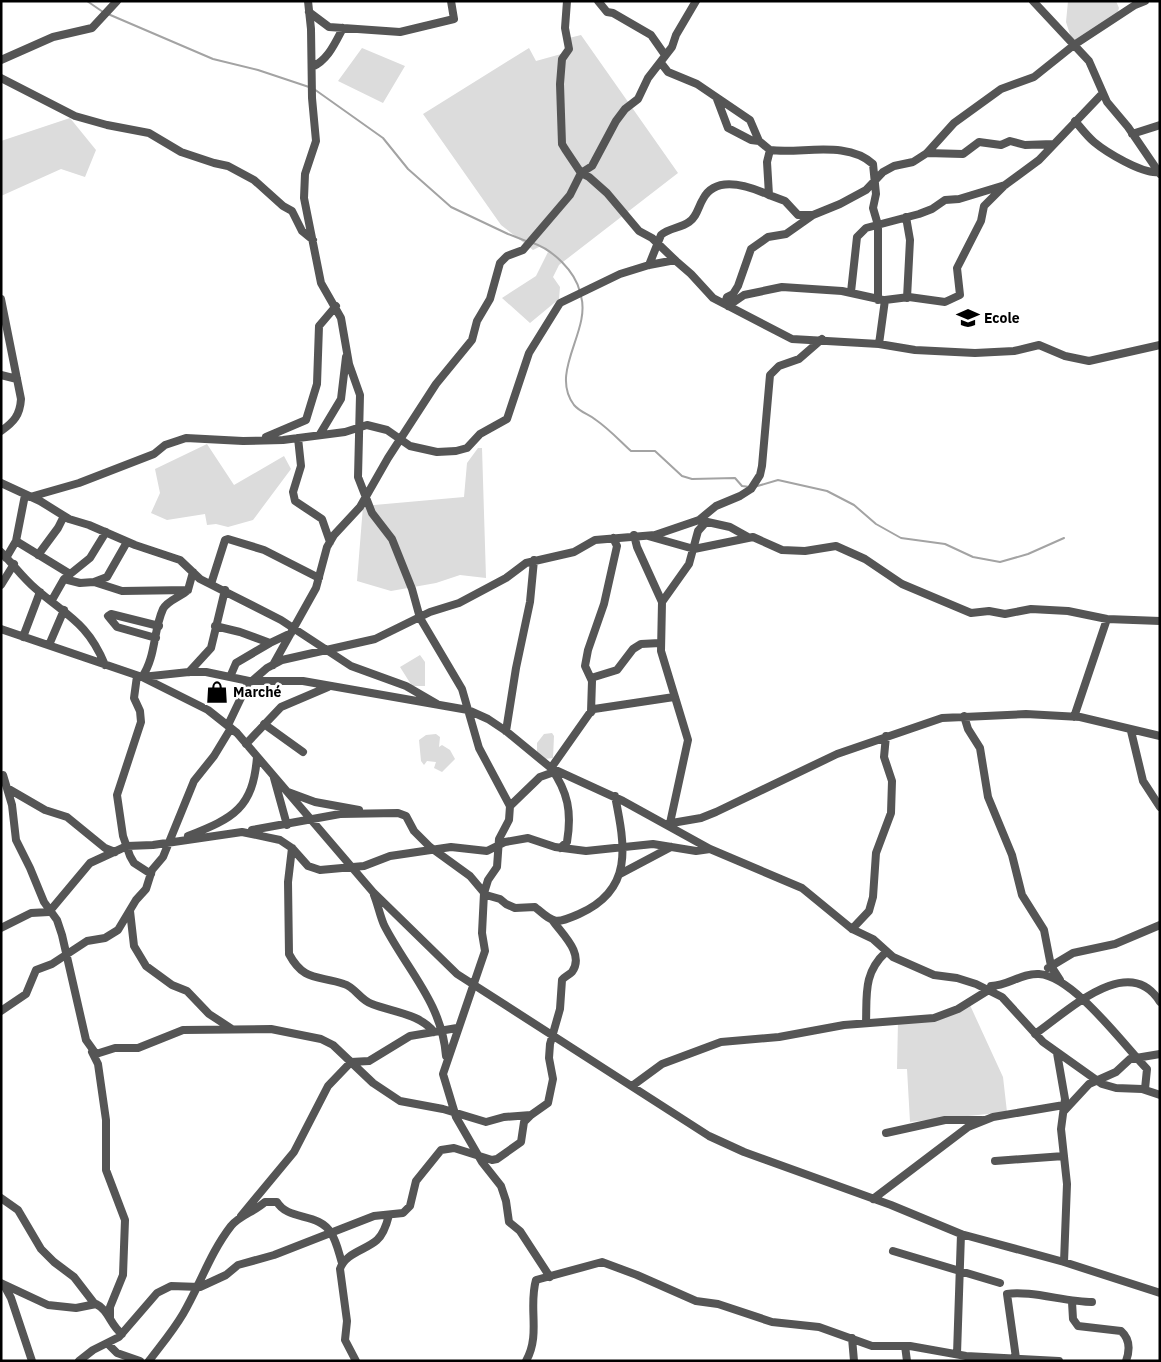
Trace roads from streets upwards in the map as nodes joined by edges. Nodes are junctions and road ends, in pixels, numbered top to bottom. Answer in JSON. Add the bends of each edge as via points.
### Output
{"nodes":[{"id":1,"x":117,"y":1,"type":"edge"},
{"id":2,"x":308,"y":1,"type":"edge"},
{"id":3,"x":450,"y":1,"type":"edge"},
{"id":4,"x":567,"y":1,"type":"edge"},
{"id":5,"x":598,"y":1,"type":"edge"},
{"id":6,"x":696,"y":1,"type":"edge"},
{"id":7,"x":1033,"y":1,"type":"edge"},
{"id":8,"x":1145,"y":1,"type":"edge"},
{"id":9,"x":309,"y":12,"type":"junction"},
{"id":10,"x":343,"y":28,"type":"junction"},
{"id":11,"x":1074,"y":45,"type":"junction"},
{"id":12,"x":663,"y":59,"type":"junction"},
{"id":13,"x":1,"y":60,"type":"edge"},
{"id":14,"x":312,"y":67,"type":"junction"},
{"id":15,"x":1,"y":78,"type":"edge"},
{"id":16,"x":1102,"y":94,"type":"junction"},
{"id":17,"x":717,"y":100,"type":"junction"},
{"id":18,"x":1075,"y":121,"type":"junction"},
{"id":19,"x":1160,"y":125,"type":"edge"},
{"id":20,"x":1132,"y":134,"type":"junction"},
{"id":21,"x":759,"y":141,"type":"junction"},
{"id":22,"x":1052,"y":144,"type":"junction"},
{"id":23,"x":770,"y":150,"type":"junction"},
{"id":24,"x":927,"y":153,"type":"junction"},
{"id":25,"x":581,"y":173,"type":"junction"},
{"id":26,"x":1159,"y":173,"type":"edge"},
{"id":27,"x":875,"y":181,"type":"junction"},
{"id":28,"x":1005,"y":185,"type":"junction"},
{"id":29,"x":769,"y":195,"type":"junction"},
{"id":30,"x":813,"y":216,"type":"junction"},
{"id":31,"x":906,"y":218,"type":"junction"},
{"id":32,"x":878,"y":225,"type":"junction"},
{"id":33,"x":313,"y":240,"type":"junction"},
{"id":34,"x":657,"y":242,"type":"junction"},
{"id":35,"x":676,"y":261,"type":"junction"},
{"id":36,"x":649,"y":265,"type":"junction"},
{"id":37,"x":851,"y":292,"type":"junction"},
{"id":38,"x":907,"y":298,"type":"junction"},
{"id":39,"x":1,"y":299,"type":"edge"},
{"id":40,"x":881,"y":300,"type":"junction"},
{"id":41,"x":726,"y":304,"type":"junction"},
{"id":42,"x":336,"y":306,"type":"junction"},
{"id":43,"x":822,"y":339,"type":"junction"},
{"id":44,"x":879,"y":344,"type":"junction"},
{"id":45,"x":1160,"y":344,"type":"edge"},
{"id":46,"x":347,"y":354,"type":"junction"},
{"id":47,"x":1,"y":375,"type":"edge"},
{"id":48,"x":17,"y":378,"type":"junction"},
{"id":49,"x":360,"y":427,"type":"junction"},
{"id":50,"x":1,"y":431,"type":"edge"},
{"id":51,"x":320,"y":434,"type":"junction"},
{"id":52,"x":298,"y":438,"type":"junction"},
{"id":53,"x":262,"y":439,"type":"junction"},
{"id":54,"x":400,"y":440,"type":"junction"},
{"id":55,"x":1,"y":483,"type":"edge"},
{"id":56,"x":27,"y":496,"type":"junction"},
{"id":57,"x":365,"y":498,"type":"junction"},
{"id":58,"x":64,"y":516,"type":"junction"},
{"id":59,"x":703,"y":521,"type":"junction"},
{"id":60,"x":106,"y":532,"type":"junction"},
{"id":61,"x":634,"y":535,"type":"junction"},
{"id":62,"x":646,"y":536,"type":"junction"},
{"id":63,"x":748,"y":537,"type":"junction"},
{"id":64,"x":613,"y":538,"type":"junction"},
{"id":65,"x":16,"y":540,"type":"junction"},
{"id":66,"x":127,"y":542,"type":"junction"},
{"id":67,"x":330,"y":542,"type":"junction"},
{"id":68,"x":694,"y":549,"type":"junction"},
{"id":69,"x":4,"y":555,"type":"edge"},
{"id":70,"x":38,"y":555,"type":"junction"},
{"id":71,"x":534,"y":560,"type":"junction"},
{"id":72,"x":14,"y":564,"type":"junction"},
{"id":73,"x":193,"y":572,"type":"junction"},
{"id":74,"x":67,"y":577,"type":"junction"},
{"id":75,"x":319,"y":578,"type":"junction"},
{"id":76,"x":94,"y":582,"type":"junction"},
{"id":77,"x":212,"y":584,"type":"junction"},
{"id":78,"x":1,"y":585,"type":"edge"},
{"id":79,"x":188,"y":590,"type":"junction"},
{"id":80,"x":225,"y":590,"type":"junction"},
{"id":81,"x":40,"y":592,"type":"junction"},
{"id":82,"x":52,"y":600,"type":"junction"},
{"id":83,"x":662,"y":602,"type":"junction"},
{"id":84,"x":64,"y":610,"type":"junction"},
{"id":85,"x":420,"y":618,"type":"junction"},
{"id":86,"x":1107,"y":619,"type":"junction"},
{"id":87,"x":1160,"y":620,"type":"edge"},
{"id":88,"x":159,"y":626,"type":"junction"},
{"id":89,"x":215,"y":626,"type":"junction"},
{"id":90,"x":2,"y":631,"type":"edge"},
{"id":91,"x":292,"y":631,"type":"junction"},
{"id":92,"x":23,"y":637,"type":"junction"},
{"id":93,"x":156,"y":638,"type":"junction"},
{"id":94,"x":270,"y":643,"type":"junction"},
{"id":95,"x":660,"y":643,"type":"junction"},
{"id":96,"x":49,"y":646,"type":"junction"},
{"id":97,"x":323,"y":649,"type":"junction"},
{"id":98,"x":105,"y":664,"type":"junction"},
{"id":99,"x":273,"y":665,"type":"junction"},
{"id":100,"x":189,"y":672,"type":"junction"},
{"id":101,"x":140,"y":677,"type":"junction"},
{"id":102,"x":230,"y":677,"type":"junction"},
{"id":103,"x":591,"y":678,"type":"junction"},
{"id":104,"x":251,"y":681,"type":"junction"},
{"id":105,"x":330,"y":687,"type":"junction"},
{"id":106,"x":674,"y":697,"type":"junction"},
{"id":107,"x":441,"y":707,"type":"junction"},
{"id":108,"x":468,"y":710,"type":"junction"},
{"id":109,"x":591,"y":712,"type":"junction"},
{"id":110,"x":964,"y":716,"type":"junction"},
{"id":111,"x":1074,"y":717,"type":"junction"},
{"id":112,"x":264,"y":724,"type":"junction"},
{"id":113,"x":229,"y":727,"type":"junction"},
{"id":114,"x":506,"y":731,"type":"junction"},
{"id":115,"x":1131,"y":731,"type":"junction"},
{"id":116,"x":886,"y":736,"type":"junction"},
{"id":117,"x":1160,"y":736,"type":"edge"},
{"id":118,"x":246,"y":744,"type":"junction"},
{"id":119,"x":303,"y":752,"type":"dead end"},
{"id":120,"x":256,"y":757,"type":"junction"},
{"id":121,"x":552,"y":770,"type":"junction"},
{"id":122,"x":3,"y":775,"type":"dead end"},
{"id":123,"x":274,"y":777,"type":"junction"},
{"id":124,"x":7,"y":788,"type":"junction"},
{"id":125,"x":286,"y":791,"type":"junction"},
{"id":126,"x":615,"y":796,"type":"junction"},
{"id":127,"x":510,"y":806,"type":"junction"},
{"id":128,"x":1160,"y":807,"type":"edge"},
{"id":129,"x":366,"y":812,"type":"junction"},
{"id":130,"x":311,"y":820,"type":"junction"},
{"id":131,"x":668,"y":823,"type":"junction"},
{"id":132,"x":287,"y":825,"type":"junction"},
{"id":133,"x":242,"y":832,"type":"junction"},
{"id":134,"x":170,"y":843,"type":"junction"},
{"id":135,"x":498,"y":845,"type":"junction"},
{"id":136,"x":126,"y":846,"type":"junction"},
{"id":137,"x":623,"y":846,"type":"junction"},
{"id":138,"x":671,"y":847,"type":"junction"},
{"id":139,"x":292,"y":848,"type":"junction"},
{"id":140,"x":560,"y":848,"type":"junction"},
{"id":141,"x":710,"y":849,"type":"junction"},
{"id":142,"x":435,"y":851,"type":"junction"},
{"id":143,"x":115,"y":852,"type":"junction"},
{"id":144,"x":352,"y":868,"type":"junction"},
{"id":145,"x":151,"y":874,"type":"junction"},
{"id":146,"x":620,"y":874,"type":"junction"},
{"id":147,"x":373,"y":892,"type":"junction"},
{"id":148,"x":484,"y":893,"type":"junction"},
{"id":149,"x":130,"y":911,"type":"junction"},
{"id":150,"x":49,"y":912,"type":"junction"},
{"id":151,"x":553,"y":921,"type":"junction"},
{"id":152,"x":1160,"y":925,"type":"edge"},
{"id":153,"x":1,"y":928,"type":"edge"},
{"id":154,"x":852,"y":929,"type":"junction"},
{"id":155,"x":886,"y":952,"type":"junction"},
{"id":156,"x":67,"y":955,"type":"junction"},
{"id":157,"x":1051,"y":966,"type":"junction"},
{"id":158,"x":1039,"y":974,"type":"junction"},
{"id":159,"x":1060,"y":980,"type":"junction"},
{"id":160,"x":473,"y":984,"type":"junction"},
{"id":161,"x":992,"y":989,"type":"junction"},
{"id":162,"x":1084,"y":1000,"type":"junction"},
{"id":163,"x":1160,"y":1002,"type":"edge"},
{"id":164,"x":1,"y":1010,"type":"edge"},
{"id":165,"x":866,"y":1023,"type":"junction"},
{"id":166,"x":458,"y":1028,"type":"junction"},
{"id":167,"x":236,"y":1031,"type":"junction"},
{"id":168,"x":438,"y":1032,"type":"junction"},
{"id":169,"x":551,"y":1034,"type":"junction"},
{"id":170,"x":1035,"y":1034,"type":"junction"},
{"id":171,"x":92,"y":1052,"type":"junction"},
{"id":172,"x":1057,"y":1053,"type":"junction"},
{"id":173,"x":1160,"y":1054,"type":"edge"},
{"id":174,"x":1135,"y":1057,"type":"junction"},
{"id":175,"x":447,"y":1061,"type":"junction"},
{"id":176,"x":352,"y":1062,"type":"junction"},
{"id":177,"x":1096,"y":1080,"type":"junction"},
{"id":178,"x":632,"y":1086,"type":"junction"},
{"id":179,"x":1144,"y":1089,"type":"junction"},
{"id":180,"x":1160,"y":1095,"type":"edge"},
{"id":181,"x":1063,"y":1109,"type":"junction"},
{"id":182,"x":454,"y":1112,"type":"junction"},
{"id":183,"x":530,"y":1115,"type":"junction"},
{"id":184,"x":984,"y":1120,"type":"junction"},
{"id":185,"x":886,"y":1134,"type":"dead end"},
{"id":186,"x":479,"y":1156,"type":"junction"},
{"id":187,"x":1064,"y":1156,"type":"junction"},
{"id":188,"x":995,"y":1162,"type":"dead end"},
{"id":189,"x":1,"y":1198,"type":"edge"},
{"id":190,"x":873,"y":1199,"type":"junction"},
{"id":191,"x":389,"y":1215,"type":"junction"},
{"id":192,"x":242,"y":1216,"type":"junction"},
{"id":193,"x":331,"y":1233,"type":"junction"},
{"id":194,"x":961,"y":1234,"type":"junction"},
{"id":195,"x":892,"y":1251,"type":"dead end"},
{"id":196,"x":1064,"y":1262,"type":"junction"},
{"id":197,"x":342,"y":1264,"type":"junction"},
{"id":198,"x":958,"y":1271,"type":"junction"},
{"id":199,"x":550,"y":1277,"type":"junction"},
{"id":200,"x":1000,"y":1283,"type":"dead end"},
{"id":201,"x":3,"y":1286,"type":"edge"},
{"id":202,"x":196,"y":1287,"type":"junction"},
{"id":203,"x":1160,"y":1293,"type":"edge"},
{"id":204,"x":1072,"y":1302,"type":"junction"},
{"id":205,"x":1092,"y":1302,"type":"dead end"},
{"id":206,"x":94,"y":1303,"type":"junction"},
{"id":207,"x":110,"y":1318,"type":"junction"},
{"id":208,"x":122,"y":1334,"type":"junction"},
{"id":209,"x":852,"y":1338,"type":"junction"},
{"id":210,"x":108,"y":1344,"type":"junction"},
{"id":211,"x":905,"y":1346,"type":"junction"},
{"id":212,"x":957,"y":1354,"type":"junction"},
{"id":213,"x":1016,"y":1358,"type":"junction"},
{"id":214,"x":32,"y":1361,"type":"edge"},
{"id":215,"x":79,"y":1361,"type":"edge"},
{"id":216,"x":140,"y":1361,"type":"edge"},
{"id":217,"x":149,"y":1361,"type":"edge"},
{"id":218,"x":356,"y":1361,"type":"edge"},
{"id":219,"x":526,"y":1361,"type":"edge"},
{"id":220,"x":854,"y":1361,"type":"edge"},
{"id":221,"x":907,"y":1361,"type":"edge"},
{"id":222,"x":1059,"y":1361,"type":"edge"},
{"id":223,"x":1126,"y":1361,"type":"edge"}],
"edges":[{"from":1,"to":13,"type":"street","via":[[92,28],[53,37]]},
{"from":2,"to":9,"type":"street"},
{"from":3,"to":10,"type":"street","via":[[454,19],[440,20],[430,26],[400,32]]},
{"from":4,"to":25,"type":"street","via":[[564,28],[568,49],[562,59],[560,84],[562,144]]},
{"from":5,"to":12,"type":"street","via":[[607,12],[613,12],[651,35]]},
{"from":6,"to":12,"type":"street"},
{"from":7,"to":11,"type":"street"},
{"from":8,"to":11,"type":"street"},
{"from":9,"to":10,"type":"street","via":[[325,26]]},
{"from":9,"to":14,"type":"street"},
{"from":10,"to":14,"type":"street","via":[[332,48],[319,64]]},
{"from":11,"to":16,"type":"street","via":[[1089,61]]},
{"from":11,"to":24,"type":"street","via":[[1034,77],[1001,89],[954,123]]},
{"from":12,"to":17,"type":"street","via":[[668,72],[697,84]]},
{"from":12,"to":25,"type":"street","via":[[648,78],[638,99],[616,121],[592,166]]},
{"from":14,"to":33,"type":"street","via":[[316,141],[303,185]]},
{"from":15,"to":33,"type":"street","via":[[75,116],[149,133],[181,152],[228,166],[254,180],[292,211],[302,230]]},
{"from":16,"to":18,"type":"street"},
{"from":16,"to":20,"type":"street"},
{"from":17,"to":21,"type":"street","via":[[750,120]]},
{"from":17,"to":21,"type":"street","via":[[728,128]]},
{"from":18,"to":22,"type":"street"},
{"from":18,"to":26,"type":"street","via":[[1091,140],[1108,152],[1141,169]]},
{"from":19,"to":20,"type":"street"},
{"from":20,"to":26,"type":"street"},
{"from":21,"to":23,"type":"street"},
{"from":22,"to":24,"type":"street","via":[[978,142],[963,154]]},
{"from":22,"to":28,"type":"street","via":[[1039,160]]},
{"from":23,"to":27,"type":"street","via":[[855,154],[873,164]]},
{"from":23,"to":29,"type":"street"},
{"from":24,"to":27,"type":"street","via":[[907,165],[894,166]]},
{"from":25,"to":34,"type":"street","via":[[607,194],[639,231]]},
{"from":25,"to":54,"type":"street","via":[[570,195],[524,250],[503,259],[472,340],[436,384]]},
{"from":27,"to":30,"type":"street","via":[[848,200]]},
{"from":27,"to":32,"type":"street","via":[[873,208]]},
{"from":28,"to":31,"type":"street","via":[[945,200],[932,209]]},
{"from":28,"to":38,"type":"street","via":[[984,206],[981,221],[960,260],[956,272],[960,295],[945,302]]},
{"from":29,"to":30,"type":"street","via":[[785,201],[798,215]]},
{"from":29,"to":34,"type":"street","via":[[739,184],[723,185],[707,194],[689,222],[665,231]]},
{"from":30,"to":41,"type":"street","via":[[786,234],[768,237],[751,249],[738,286],[727,297]]},
{"from":31,"to":32,"type":"street"},
{"from":31,"to":38,"type":"street","via":[[910,240]]},
{"from":32,"to":37,"type":"street","via":[[866,228],[857,237]]},
{"from":32,"to":40,"type":"street"},
{"from":33,"to":42,"type":"street","via":[[322,283]]},
{"from":34,"to":35,"type":"street"},
{"from":34,"to":36,"type":"street"},
{"from":35,"to":36,"type":"street"},
{"from":35,"to":41,"type":"street","via":[[710,297]]},
{"from":36,"to":54,"type":"street","via":[[610,278],[563,300],[556,307],[526,358],[505,422],[480,434],[462,451],[437,452],[410,446]]},
{"from":37,"to":40,"type":"street"},
{"from":37,"to":41,"type":"street","via":[[782,288],[744,295]]},
{"from":38,"to":40,"type":"street"},
{"from":39,"to":48,"type":"street"},
{"from":40,"to":44,"type":"street"},
{"from":41,"to":43,"type":"street","via":[[787,338]]},
{"from":42,"to":46,"type":"street"},
{"from":42,"to":53,"type":"street","via":[[320,326],[317,384],[306,420]]},
{"from":43,"to":44,"type":"street"},
{"from":43,"to":59,"type":"street","via":[[799,359],[779,366],[770,375],[763,457],[757,479],[746,493],[723,501]]},
{"from":44,"to":45,"type":"street","via":[[974,353],[1014,351],[1039,345],[1064,356],[1089,361]]},
{"from":46,"to":49,"type":"street","via":[[360,395]]},
{"from":46,"to":51,"type":"street","via":[[341,399]]},
{"from":47,"to":48,"type":"street"},
{"from":48,"to":50,"type":"street","via":[[20,410],[15,420]]},
{"from":49,"to":51,"type":"street"},
{"from":49,"to":54,"type":"street","via":[[367,425],[387,430]]},
{"from":49,"to":57,"type":"street","via":[[357,468]]},
{"from":51,"to":52,"type":"street"},
{"from":52,"to":53,"type":"street"},
{"from":52,"to":67,"type":"street","via":[[301,466],[293,492],[295,501],[322,519]]},
{"from":53,"to":56,"type":"street","via":[[186,438],[79,483]]},
{"from":54,"to":57,"type":"street"},
{"from":55,"to":56,"type":"street"},
{"from":56,"to":58,"type":"street"},
{"from":56,"to":65,"type":"street"},
{"from":57,"to":67,"type":"street"},
{"from":57,"to":85,"type":"street","via":[[379,524],[392,539]]},
{"from":58,"to":60,"type":"street"},
{"from":58,"to":70,"type":"street"},
{"from":59,"to":62,"type":"street"},
{"from":59,"to":63,"type":"street","via":[[730,527]]},
{"from":59,"to":68,"type":"street"},
{"from":60,"to":66,"type":"street"},
{"from":60,"to":74,"type":"street","via":[[90,558]]},
{"from":61,"to":62,"type":"street"},
{"from":61,"to":64,"type":"street"},
{"from":61,"to":83,"type":"street"},
{"from":62,"to":68,"type":"street"},
{"from":63,"to":68,"type":"street"},
{"from":63,"to":86,"type":"street","via":[[758,538],[779,550],[811,551],[836,546],[865,559],[902,584],[971,612],[1004,614],[1031,609],[1068,611]]},
{"from":64,"to":71,"type":"street","via":[[596,540],[563,555]]},
{"from":64,"to":103,"type":"street","via":[[617,546],[585,666]]},
{"from":65,"to":69,"type":"street"},
{"from":65,"to":70,"type":"street"},
{"from":66,"to":73,"type":"street","via":[[180,560]]},
{"from":66,"to":76,"type":"street","via":[[107,577]]},
{"from":67,"to":75,"type":"street"},
{"from":68,"to":83,"type":"street","via":[[689,564]]},
{"from":69,"to":72,"type":"street"},
{"from":70,"to":74,"type":"street"},
{"from":71,"to":85,"type":"street","via":[[459,603]]},
{"from":71,"to":114,"type":"street","via":[[532,594]]},
{"from":72,"to":78,"type":"street"},
{"from":72,"to":81,"type":"street"},
{"from":73,"to":77,"type":"street"},
{"from":73,"to":79,"type":"street"},
{"from":74,"to":76,"type":"street","via":[[80,583]]},
{"from":74,"to":82,"type":"street"},
{"from":75,"to":77,"type":"street","via":[[264,550],[228,538]]},
{"from":75,"to":91,"type":"street"},
{"from":76,"to":79,"type":"street","via":[[122,591]]},
{"from":77,"to":80,"type":"street"},
{"from":79,"to":88,"type":"street","via":[[165,606]]},
{"from":80,"to":89,"type":"street"},
{"from":80,"to":91,"type":"street","via":[[281,620]]},
{"from":81,"to":82,"type":"street"},
{"from":81,"to":92,"type":"street"},
{"from":82,"to":84,"type":"street"},
{"from":83,"to":95,"type":"street"},
{"from":84,"to":96,"type":"street"},
{"from":84,"to":98,"type":"street","via":[[94,640]]},
{"from":85,"to":97,"type":"street","via":[[375,639]]},
{"from":85,"to":108,"type":"street","via":[[458,683]]},
{"from":86,"to":87,"type":"street"},
{"from":86,"to":111,"type":"street"},
{"from":88,"to":93,"type":"street"},
{"from":88,"to":93,"type":"street","via":[[111,614],[108,616],[117,627]]},
{"from":89,"to":94,"type":"street"},
{"from":89,"to":100,"type":"street","via":[[208,654]]},
{"from":90,"to":92,"type":"street"},
{"from":91,"to":94,"type":"street"},
{"from":91,"to":97,"type":"street"},
{"from":91,"to":99,"type":"street"},
{"from":92,"to":96,"type":"street"},
{"from":93,"to":101,"type":"street","via":[[149,667]]},
{"from":94,"to":102,"type":"street","via":[[236,663]]},
{"from":95,"to":103,"type":"street","via":[[641,644],[617,670]]},
{"from":95,"to":106,"type":"street"},
{"from":96,"to":98,"type":"street"},
{"from":97,"to":99,"type":"street"},
{"from":97,"to":107,"type":"street","via":[[351,666],[406,686]]},
{"from":98,"to":101,"type":"street"},
{"from":99,"to":104,"type":"street"},
{"from":100,"to":101,"type":"street"},
{"from":100,"to":102,"type":"street"},
{"from":101,"to":113,"type":"street","via":[[208,710]]},
{"from":101,"to":136,"type":"street","via":[[134,698],[142,722],[117,795]]},
{"from":102,"to":104,"type":"street"},
{"from":103,"to":109,"type":"street"},
{"from":104,"to":105,"type":"street","via":[[303,681]]},
{"from":104,"to":113,"type":"street"},
{"from":105,"to":107,"type":"street"},
{"from":105,"to":112,"type":"street","via":[[281,708]]},
{"from":106,"to":109,"type":"street"},
{"from":106,"to":131,"type":"street","via":[[688,740]]},
{"from":107,"to":108,"type":"street"},
{"from":108,"to":114,"type":"street"},
{"from":108,"to":127,"type":"street","via":[[483,757]]},
{"from":109,"to":121,"type":"street"},
{"from":110,"to":111,"type":"street","via":[[1026,714]]},
{"from":110,"to":116,"type":"street","via":[[932,720]]},
{"from":110,"to":157,"type":"street","via":[[980,748],[988,797],[1011,852],[1022,895],[1046,935]]},
{"from":111,"to":115,"type":"street"},
{"from":112,"to":118,"type":"street"},
{"from":112,"to":119,"type":"street"},
{"from":113,"to":118,"type":"street"},
{"from":113,"to":134,"type":"street","via":[[214,756],[194,781]]},
{"from":114,"to":121,"type":"street"},
{"from":115,"to":117,"type":"street"},
{"from":115,"to":128,"type":"street","via":[[1143,781]]},
{"from":116,"to":131,"type":"street","via":[[837,754],[716,812]]},
{"from":116,"to":154,"type":"street","via":[[884,757],[892,780],[891,813],[876,853],[869,911]]},
{"from":118,"to":120,"type":"street"},
{"from":120,"to":123,"type":"street"},
{"from":120,"to":134,"type":"street","via":[[251,793],[238,811]]},
{"from":121,"to":126,"type":"street"},
{"from":121,"to":127,"type":"street"},
{"from":121,"to":140,"type":"street","via":[[564,789],[569,808],[568,842]]},
{"from":122,"to":124,"type":"street"},
{"from":123,"to":125,"type":"street"},
{"from":123,"to":132,"type":"street"},
{"from":124,"to":143,"type":"street","via":[[45,810],[67,817],[105,848]]},
{"from":124,"to":150,"type":"street","via":[[16,840]]},
{"from":125,"to":129,"type":"street","via":[[315,802]]},
{"from":125,"to":130,"type":"street"},
{"from":126,"to":131,"type":"street"},
{"from":126,"to":137,"type":"street"},
{"from":127,"to":135,"type":"street","via":[[509,820]]},
{"from":129,"to":130,"type":"street"},
{"from":129,"to":142,"type":"street","via":[[385,811],[406,816],[414,831]]},
{"from":130,"to":132,"type":"street"},
{"from":130,"to":144,"type":"street"},
{"from":131,"to":141,"type":"street"},
{"from":132,"to":133,"type":"street"},
{"from":133,"to":134,"type":"street"},
{"from":133,"to":139,"type":"street","via":[[272,837]]},
{"from":134,"to":136,"type":"street"},
{"from":134,"to":145,"type":"street"},
{"from":135,"to":140,"type":"street","via":[[528,838]]},
{"from":135,"to":142,"type":"street","via":[[484,851],[462,847]]},
{"from":135,"to":148,"type":"street","via":[[497,867]]},
{"from":136,"to":143,"type":"street"},
{"from":136,"to":145,"type":"street","via":[[134,863]]},
{"from":137,"to":138,"type":"street","via":[[653,844]]},
{"from":137,"to":140,"type":"street","via":[[586,851]]},
{"from":137,"to":146,"type":"street"},
{"from":138,"to":141,"type":"street","via":[[700,851]]},
{"from":138,"to":146,"type":"street"},
{"from":139,"to":144,"type":"street","via":[[313,869]]},
{"from":139,"to":168,"type":"street","via":[[288,882],[289,954],[293,962],[305,974],[346,984],[371,1004],[420,1020]]},
{"from":141,"to":154,"type":"street","via":[[797,886]]},
{"from":142,"to":144,"type":"street","via":[[390,856]]},
{"from":142,"to":148,"type":"street","via":[[470,876]]},
{"from":143,"to":150,"type":"street","via":[[90,863]]},
{"from":144,"to":147,"type":"street"},
{"from":145,"to":149,"type":"street","via":[[146,889]]},
{"from":146,"to":151,"type":"street","via":[[604,901],[578,915]]},
{"from":147,"to":160,"type":"street","via":[[456,974]]},
{"from":147,"to":168,"type":"street","via":[[383,923],[429,996]]},
{"from":148,"to":151,"type":"street","via":[[515,908],[535,907],[546,919]]},
{"from":148,"to":160,"type":"street","via":[[482,928],[485,951]]},
{"from":149,"to":156,"type":"street","via":[[116,933],[87,941]]},
{"from":149,"to":167,"type":"street","via":[[134,946],[146,966],[172,985],[187,990],[209,1014]]},
{"from":150,"to":153,"type":"street","via":[[31,912]]},
{"from":150,"to":156,"type":"street","via":[[57,920]]},
{"from":151,"to":169,"type":"street","via":[[572,946],[575,961],[572,971],[562,980],[560,1009]]},
{"from":152,"to":157,"type":"street","via":[[1115,944],[1073,953]]},
{"from":154,"to":155,"type":"street","via":[[871,937]]},
{"from":155,"to":161,"type":"street","via":[[934,975]]},
{"from":155,"to":165,"type":"street","via":[[874,964],[868,978]]},
{"from":156,"to":164,"type":"street","via":[[36,970],[26,994]]},
{"from":156,"to":171,"type":"street","via":[[83,1028]]},
{"from":157,"to":158,"type":"street"},
{"from":157,"to":159,"type":"street"},
{"from":158,"to":159,"type":"street"},
{"from":158,"to":161,"type":"street","via":[[1019,976]]},
{"from":159,"to":162,"type":"street"},
{"from":160,"to":166,"type":"street"},
{"from":160,"to":169,"type":"street"},
{"from":161,"to":165,"type":"street","via":[[942,1016],[906,1022]]},
{"from":161,"to":170,"type":"street"},
{"from":162,"to":163,"type":"street","via":[[1112,984],[1130,981],[1146,986]]},
{"from":162,"to":170,"type":"street"},
{"from":162,"to":174,"type":"street"},
{"from":165,"to":178,"type":"street","via":[[769,1039],[727,1041],[662,1064]]},
{"from":166,"to":168,"type":"street"},
{"from":166,"to":175,"type":"street"},
{"from":167,"to":171,"type":"street","via":[[183,1030],[138,1048],[115,1048],[98,1055]]},
{"from":167,"to":176,"type":"street","via":[[271,1029],[321,1039]]},
{"from":168,"to":175,"type":"street"},
{"from":168,"to":176,"type":"street","via":[[410,1036],[365,1063]]},
{"from":169,"to":178,"type":"street"},
{"from":169,"to":183,"type":"street","via":[[551,1095],[545,1106]]},
{"from":170,"to":172,"type":"street"},
{"from":171,"to":207,"type":"street","via":[[98,1064],[106,1120],[106,1170],[125,1220],[123,1275],[110,1308]]},
{"from":172,"to":177,"type":"street"},
{"from":172,"to":181,"type":"street","via":[[1062,1076]]},
{"from":173,"to":174,"type":"street"},
{"from":174,"to":177,"type":"street","via":[[1116,1072]]},
{"from":174,"to":179,"type":"street","via":[[1147,1069]]},
{"from":175,"to":182,"type":"street","via":[[444,1082]]},
{"from":176,"to":182,"type":"street","via":[[393,1097]]},
{"from":176,"to":192,"type":"street","via":[[328,1086],[294,1152]]},
{"from":177,"to":179,"type":"street","via":[[1111,1088]]},
{"from":177,"to":181,"type":"street"},
{"from":178,"to":190,"type":"street","via":[[723,1143]]},
{"from":179,"to":180,"type":"street"},
{"from":181,"to":184,"type":"street"},
{"from":181,"to":187,"type":"street"},
{"from":182,"to":183,"type":"street","via":[[486,1122]]},
{"from":182,"to":186,"type":"street"},
{"from":183,"to":186,"type":"street","via":[[524,1122],[521,1142],[511,1151],[497,1159]]},
{"from":184,"to":185,"type":"street","via":[[945,1120]]},
{"from":184,"to":190,"type":"street","via":[[957,1134]]},
{"from":186,"to":191,"type":"street","via":[[454,1148],[441,1150],[416,1180],[407,1210]]},
{"from":186,"to":199,"type":"street","via":[[501,1186],[510,1222],[520,1231]]},
{"from":187,"to":188,"type":"street"},
{"from":187,"to":196,"type":"street","via":[[1068,1208]]},
{"from":189,"to":206,"type":"street","via":[[18,1210],[42,1249],[74,1277]]},
{"from":190,"to":194,"type":"street"},
{"from":191,"to":193,"type":"street","via":[[374,1216]]},
{"from":191,"to":197,"type":"street","via":[[377,1240]]},
{"from":192,"to":193,"type":"street","via":[[265,1202],[277,1202],[282,1209],[316,1220]]},
{"from":192,"to":202,"type":"street","via":[[231,1226],[214,1252]]},
{"from":193,"to":197,"type":"street"},
{"from":193,"to":202,"type":"street","via":[[238,1265],[218,1279]]},
{"from":194,"to":196,"type":"street"},
{"from":194,"to":198,"type":"street"},
{"from":195,"to":198,"type":"street"},
{"from":196,"to":203,"type":"street"},
{"from":197,"to":218,"type":"street","via":[[347,1320],[345,1340]]},
{"from":198,"to":200,"type":"street"},
{"from":198,"to":212,"type":"street"},
{"from":199,"to":209,"type":"street","via":[[602,1262],[696,1301],[718,1304],[772,1322],[819,1327]]},
{"from":199,"to":219,"type":"street","via":[[535,1282],[532,1325],[535,1334],[532,1351]]},
{"from":201,"to":206,"type":"street","via":[[48,1305],[76,1308]]},
{"from":201,"to":214,"type":"street"},
{"from":202,"to":208,"type":"street","via":[[171,1286],[157,1293]]},
{"from":202,"to":217,"type":"street","via":[[174,1330]]},
{"from":204,"to":205,"type":"street"},
{"from":204,"to":213,"type":"street","via":[[1021,1293],[1007,1294]]},
{"from":204,"to":223,"type":"street","via":[[1073,1319],[1078,1326],[1121,1331],[1125,1335],[1128,1344]]},
{"from":206,"to":207,"type":"street","via":[[102,1307]]},
{"from":207,"to":208,"type":"street","via":[[115,1329]]},
{"from":208,"to":210,"type":"street"},
{"from":209,"to":211,"type":"street","via":[[872,1346]]},
{"from":209,"to":220,"type":"street"},
{"from":210,"to":215,"type":"street"},
{"from":210,"to":216,"type":"street","via":[[117,1353]]},
{"from":211,"to":212,"type":"street"},
{"from":211,"to":221,"type":"street"},
{"from":212,"to":213,"type":"street"},
{"from":213,"to":222,"type":"street"}]}
